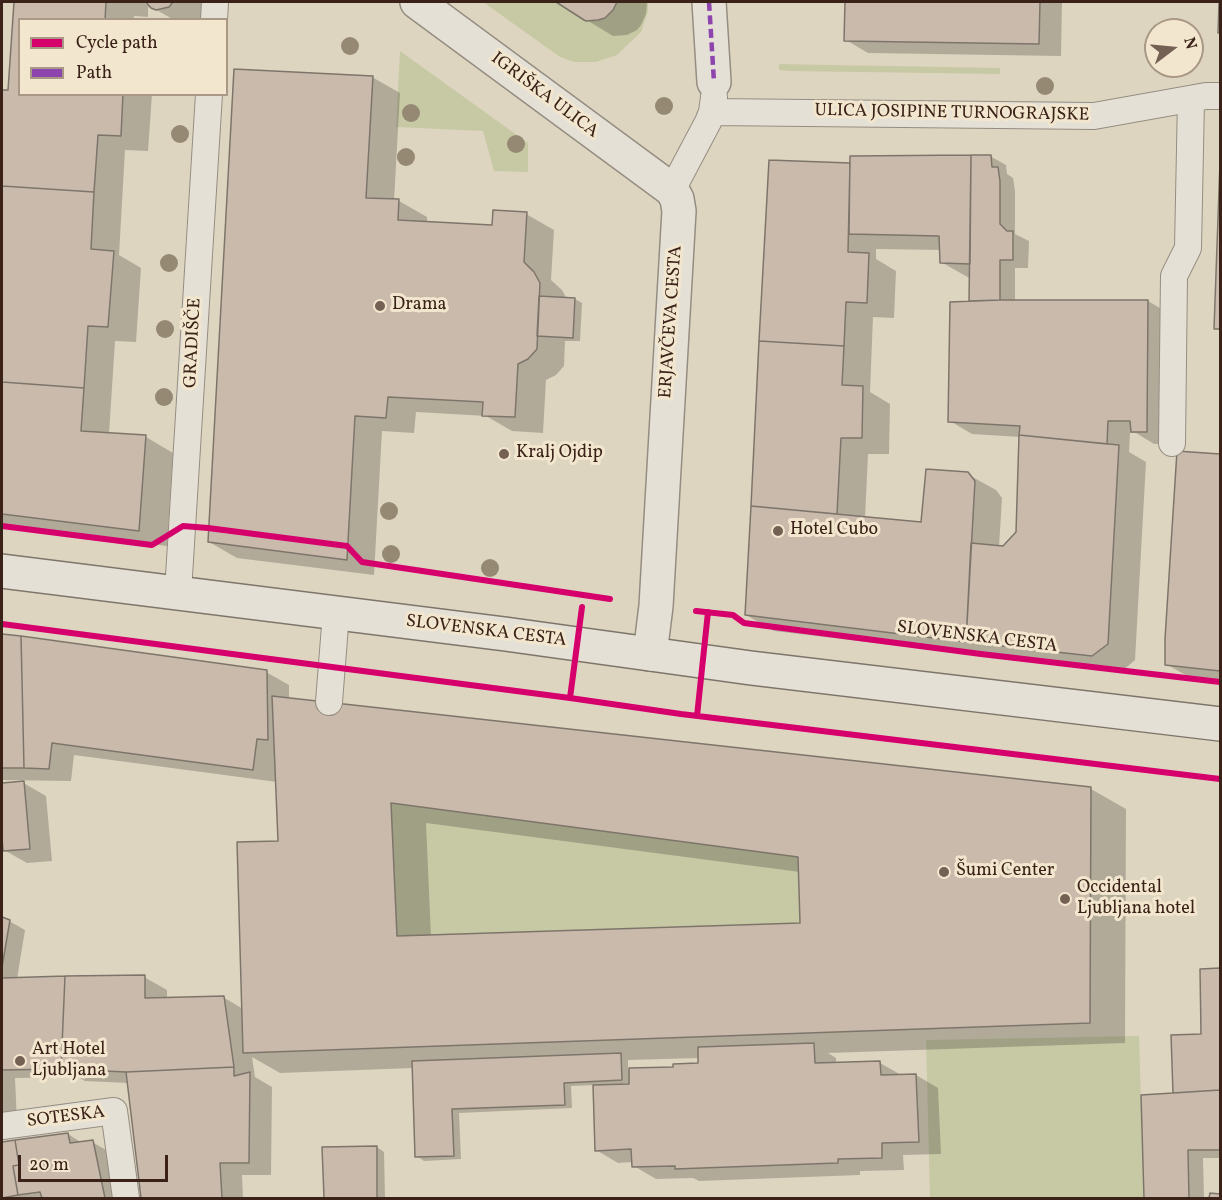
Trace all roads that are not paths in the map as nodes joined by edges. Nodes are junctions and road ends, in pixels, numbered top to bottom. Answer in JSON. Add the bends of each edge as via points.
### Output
{"nodes":[{"id":1,"x":215,"y":2,"type":"edge"},
{"id":2,"x":417,"y":2,"type":"edge"},
{"id":3,"x":709,"y":2,"type":"edge"},
{"id":4,"x":214,"y":18,"type":"edge"},
{"id":5,"x":209,"y":96,"type":"edge"},
{"id":6,"x":1221,"y":96,"type":"edge"},
{"id":7,"x":713,"y":97,"type":"junction"},
{"id":8,"x":1191,"y":99,"type":"junction"},
{"id":9,"x":672,"y":190,"type":"junction"},
{"id":10,"x":1172,"y":443,"type":"dead end"},
{"id":11,"x":2,"y":571,"type":"edge"},
{"id":12,"x":178,"y":592,"type":"junction"},
{"id":13,"x":336,"y":613,"type":"junction"},
{"id":14,"x":650,"y":654,"type":"junction"},
{"id":15,"x":329,"y":702,"type":"dead end"},
{"id":16,"x":1221,"y":724,"type":"edge"},
{"id":17,"x":2,"y":1126,"type":"edge"},
{"id":18,"x":126,"y":1198,"type":"edge"}],
"edges":[{"from":1,"to":4,"type":"lane"},
{"from":2,"to":9,"type":"street","name":"IGRIŠKA ULICA"},
{"from":3,"to":7,"type":"street"},
{"from":5,"to":12,"type":"lane","name":"GRADIŠČE"},
{"from":6,"to":8,"type":"lane","name":"ULICA JOSIPINE TURNOGRAJSKE"},
{"from":7,"to":8,"type":"lane","name":"ULICA JOSIPINE TURNOGRAJSKE","via":[[1094,116]]},
{"from":7,"to":9,"type":"lane","via":[[708,122]]},
{"from":8,"to":10,"type":"lane","via":[[1188,248],[1174,276]]},
{"from":9,"to":14,"type":"street","name":"ERJAVČEVA CESTA","via":[[679,211]]},
{"from":11,"to":12,"type":"street","name":"SLOVENSKA CESTA"},
{"from":12,"to":13,"type":"street","name":"SLOVENSKA CESTA"},
{"from":13,"to":14,"type":"street","name":"SLOVENSKA CESTA"},
{"from":13,"to":15,"type":"lane"},
{"from":14,"to":16,"type":"street","name":"SLOVENSKA CESTA"},
{"from":17,"to":18,"type":"lane","name":"SOTESKA","via":[[114,1111]]}]}
